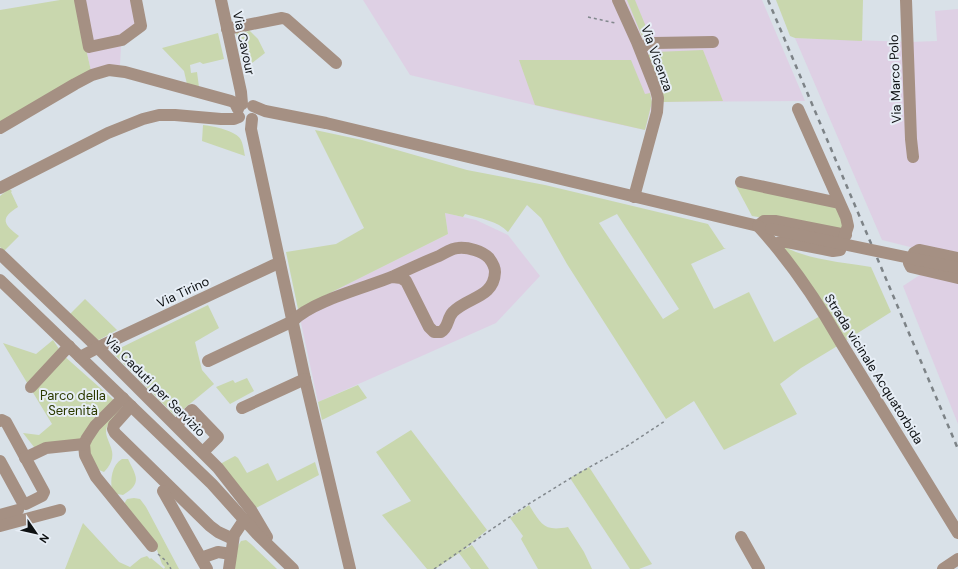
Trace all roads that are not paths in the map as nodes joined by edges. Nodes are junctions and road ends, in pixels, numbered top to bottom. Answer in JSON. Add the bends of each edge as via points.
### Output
{"nodes":[{"id":1,"x":80,"y":0,"type":"edge"},
{"id":2,"x":136,"y":0,"type":"edge"},
{"id":3,"x":221,"y":0,"type":"edge"},
{"id":4,"x":618,"y":0,"type":"edge"},
{"id":5,"x":906,"y":0,"type":"edge"},
{"id":6,"x":227,"y":29,"type":"junction"},
{"id":7,"x":712,"y":42,"type":"dead end"},
{"id":8,"x":640,"y":47,"type":"junction"},
{"id":9,"x":336,"y":63,"type":"dead end"},
{"id":10,"x":798,"y":109,"type":"dead end"},
{"id":11,"x":247,"y":111,"type":"junction"},
{"id":12,"x":0,"y":128,"type":"edge"},
{"id":13,"x":913,"y":157,"type":"dead end"},
{"id":14,"x":741,"y":182,"type":"dead end"},
{"id":15,"x":0,"y":188,"type":"edge"},
{"id":16,"x":634,"y":197,"type":"junction"},
{"id":17,"x":839,"y":203,"type":"junction"},
{"id":18,"x":758,"y":226,"type":"junction"},
{"id":19,"x":846,"y":235,"type":"junction"},
{"id":20,"x":771,"y":237,"type":"junction"},
{"id":21,"x":0,"y":254,"type":"edge"},
{"id":22,"x":958,"y":258,"type":"edge"},
{"id":23,"x":280,"y":264,"type":"junction"},
{"id":24,"x":958,"y":268,"type":"edge"},
{"id":25,"x":392,"y":277,"type":"junction"},
{"id":26,"x":958,"y":278,"type":"edge"},
{"id":27,"x":0,"y":280,"type":"edge"},
{"id":28,"x":293,"y":321,"type":"junction"},
{"id":29,"x":69,"y":346,"type":"junction"},
{"id":30,"x":97,"y":348,"type":"junction"},
{"id":31,"x":80,"y":357,"type":"junction"},
{"id":32,"x":208,"y":361,"type":"dead end"},
{"id":33,"x":305,"y":379,"type":"junction"},
{"id":34,"x":31,"y":386,"type":"dead end"},
{"id":35,"x":127,"y":402,"type":"junction"},
{"id":36,"x":242,"y":408,"type":"dead end"},
{"id":37,"x":0,"y":421,"type":"edge"},
{"id":38,"x":176,"y":425,"type":"junction"},
{"id":39,"x":84,"y":444,"type":"junction"},
{"id":40,"x":203,"y":452,"type":"junction"},
{"id":41,"x":25,"y":458,"type":"junction"},
{"id":42,"x":0,"y":461,"type":"edge"},
{"id":43,"x":0,"y":478,"type":"edge"},
{"id":44,"x":163,"y":491,"type":"dead end"},
{"id":45,"x":60,"y":510,"type":"dead end"},
{"id":46,"x":0,"y":515,"type":"edge"},
{"id":47,"x":20,"y":515,"type":"junction"},
{"id":48,"x":244,"y":520,"type":"junction"},
{"id":49,"x":0,"y":526,"type":"edge"},
{"id":50,"x":958,"y":533,"type":"edge"},
{"id":51,"x":741,"y":537,"type":"dead end"},
{"id":52,"x":233,"y":539,"type":"junction"},
{"id":53,"x":152,"y":546,"type":"road end"},
{"id":54,"x":274,"y":551,"type":"junction"},
{"id":55,"x":231,"y":554,"type":"junction"},
{"id":56,"x":201,"y":558,"type":"junction"},
{"id":57,"x":958,"y":559,"type":"edge"},
{"id":58,"x":207,"y":569,"type":"edge"},
{"id":59,"x":229,"y":569,"type":"edge"},
{"id":60,"x":293,"y":569,"type":"edge"},
{"id":61,"x":350,"y":569,"type":"edge"},
{"id":62,"x":759,"y":569,"type":"edge"},
{"id":63,"x":942,"y":569,"type":"edge"}],
"edges":[{"from":1,"to":2,"type":"street","via":[[89,47],[122,40],[141,26]]},
{"from":3,"to":6,"type":"street","name":"Via Cavour"},
{"from":4,"to":8,"type":"street","name":"Via Vicenza"},
{"from":5,"to":13,"type":"street","name":"Via Marco Polo"},
{"from":6,"to":9,"type":"street","via":[[286,19]]},
{"from":6,"to":11,"type":"street","name":"Via Cavour"},
{"from":7,"to":8,"type":"street","via":[[654,43]]},
{"from":8,"to":16,"type":"street","name":"Via Vicenza","via":[[656,90],[658,105]]},
{"from":10,"to":17,"type":"street"},
{"from":11,"to":12,"type":"street","via":[[125,72],[109,70],[75,84]]},
{"from":11,"to":15,"type":"street","via":[[233,119],[175,114],[143,119],[108,133]]},
{"from":11,"to":16,"type":"street","via":[[326,123]]},
{"from":11,"to":23,"type":"street"},
{"from":14,"to":17,"type":"street"},
{"from":16,"to":18,"type":"street"},
{"from":17,"to":19,"type":"street","via":[[848,226]]},
{"from":18,"to":19,"type":"street","via":[[764,221],[775,221]]},
{"from":18,"to":20,"type":"street"},
{"from":19,"to":20,"type":"street","via":[[840,250],[833,251],[781,242]]},
{"from":20,"to":24,"type":"street","bridge":true},
{"from":20,"to":50,"type":"street","name":"Strada vicinale Acquatorbida","via":[[824,314]]},
{"from":21,"to":30,"type":"street","name":"Via Caduti per Servizio"},
{"from":22,"to":26,"type":"street","via":[[919,250],[914,253],[909,263],[914,268]]},
{"from":23,"to":28,"type":"street"},
{"from":23,"to":30,"type":"street","name":"Via Tirino"},
{"from":25,"to":25,"type":"street","via":[[456,248],[483,254],[490,259],[495,268],[489,288],[454,311],[448,326],[441,332],[434,332],[429,328],[406,281]]},
{"from":25,"to":28,"type":"street","via":[[325,302]]},
{"from":27,"to":29,"type":"street","name":"Via Caduti per Servizio"},
{"from":28,"to":32,"type":"street"},
{"from":28,"to":33,"type":"street"},
{"from":29,"to":31,"type":"street","name":"Via Caduti per Servizio"},
{"from":29,"to":34,"type":"street"},
{"from":30,"to":31,"type":"street","name":"Via Tirino"},
{"from":30,"to":38,"type":"street","name":"Via Caduti per Servizio"},
{"from":31,"to":35,"type":"street","name":"Via Caduti per Servizio"},
{"from":33,"to":36,"type":"street"},
{"from":33,"to":61,"type":"street"},
{"from":35,"to":39,"type":"street","via":[[96,426]]},
{"from":35,"to":48,"type":"street","name":"Via Caduti per Servizio","via":[[212,484]]},
{"from":35,"to":52,"type":"street","via":[[114,425],[115,433],[210,526]]},
{"from":37,"to":41,"type":"street","via":[[6,422]]},
{"from":38,"to":40,"type":"street","name":"Via Caduti per Servizio"},
{"from":38,"to":40,"type":"street","via":[[192,410],[218,437]]},
{"from":39,"to":41,"type":"street","via":[[46,448]]},
{"from":39,"to":53,"type":"street","via":[[85,455],[96,477]]},
{"from":40,"to":54,"type":"street","name":"Via Caduti per Servizio","via":[[251,510]]},
{"from":41,"to":42,"type":"street","via":[[44,492],[42,496],[26,504],[23,503]]},
{"from":43,"to":47,"type":"street"},
{"from":44,"to":56,"type":"street"},
{"from":45,"to":47,"type":"street"},
{"from":46,"to":47,"type":"street"},
{"from":47,"to":49,"type":"street"},
{"from":48,"to":52,"type":"street"},
{"from":48,"to":54,"type":"street","name":"Via Caduti per Servizio"},
{"from":51,"to":62,"type":"street"},
{"from":52,"to":55,"type":"street"},
{"from":54,"to":60,"type":"street","name":"Via Caduti per Servizio"},
{"from":55,"to":56,"type":"street","via":[[218,552]]},
{"from":55,"to":59,"type":"street"},
{"from":56,"to":58,"type":"street"},
{"from":57,"to":63,"type":"street"}]}
